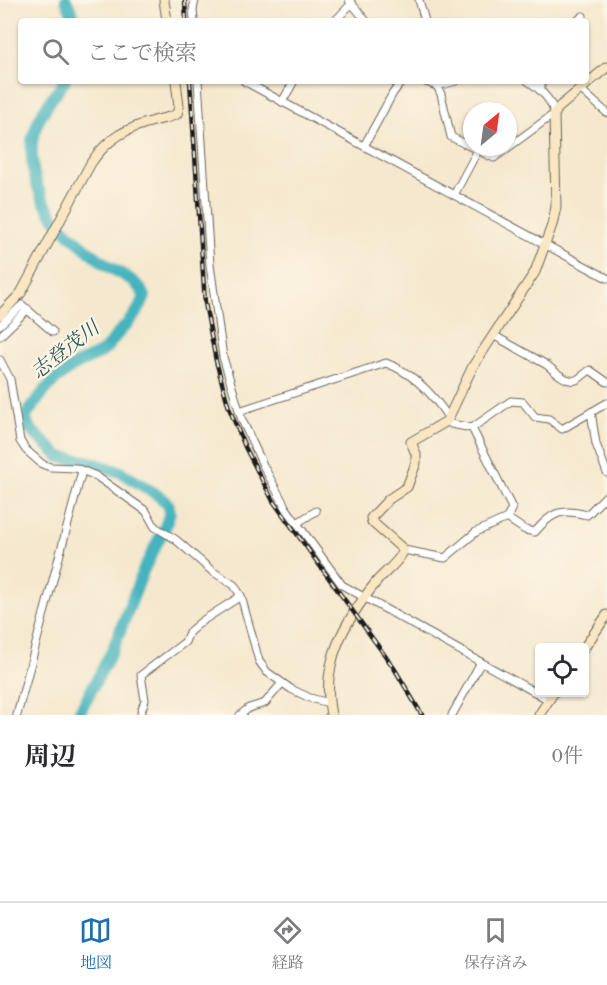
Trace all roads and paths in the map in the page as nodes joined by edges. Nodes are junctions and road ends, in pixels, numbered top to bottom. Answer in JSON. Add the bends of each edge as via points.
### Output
{"nodes":[{"id":1,"x":164,"y":0,"type":"edge"},
{"id":2,"x":195,"y":0,"type":"edge"},
{"id":3,"x":419,"y":0,"type":"edge"},
{"id":4,"x":351,"y":2,"type":"edge"},
{"id":5,"x":167,"y":18,"type":"edge"},
{"id":6,"x":194,"y":18,"type":"edge"},
{"id":7,"x":337,"y":18,"type":"edge"},
{"id":8,"x":364,"y":18,"type":"edge"},
{"id":9,"x":424,"y":18,"type":"edge"},
{"id":10,"x":607,"y":67,"type":"edge"},
{"id":11,"x":589,"y":83,"type":"edge"},
{"id":12,"x":176,"y":84,"type":"edge"},
{"id":13,"x":198,"y":84,"type":"edge"},
{"id":14,"x":249,"y":84,"type":"edge"},
{"id":15,"x":292,"y":84,"type":"edge"},
{"id":16,"x":400,"y":84,"type":"edge"},
{"id":17,"x":431,"y":84,"type":"edge"},
{"id":18,"x":445,"y":84,"type":"edge"},
{"id":19,"x":532,"y":84,"type":"edge"},
{"id":20,"x":541,"y":84,"type":"edge"},
{"id":21,"x":588,"y":84,"type":"edge"},
{"id":22,"x":437,"y":86,"type":"junction"},
{"id":23,"x":541,"y":90,"type":"junction"},
{"id":24,"x":581,"y":90,"type":"junction"},
{"id":25,"x":282,"y":102,"type":"junction"},
{"id":26,"x":607,"y":113,"type":"edge"},
{"id":27,"x":554,"y":115,"type":"junction"},
{"id":28,"x":517,"y":142,"type":"edge"},
{"id":29,"x":463,"y":143,"type":"edge"},
{"id":30,"x":364,"y":146,"type":"junction"},
{"id":31,"x":475,"y":156,"type":"edge"},
{"id":32,"x":454,"y":195,"type":"junction"},
{"id":33,"x":545,"y":244,"type":"junction"},
{"id":34,"x":607,"y":278,"type":"edge"},
{"id":35,"x":28,"y":309,"type":"junction"},
{"id":36,"x":0,"y":315,"type":"edge"},
{"id":37,"x":0,"y":325,"type":"edge"},
{"id":38,"x":52,"y":332,"type":"dead end"},
{"id":39,"x":493,"y":335,"type":"junction"},
{"id":40,"x":0,"y":336,"type":"edge"},
{"id":41,"x":0,"y":360,"type":"edge"},
{"id":42,"x":607,"y":382,"type":"edge"},
{"id":43,"x":607,"y":403,"type":"edge"},
{"id":44,"x":239,"y":411,"type":"junction"},
{"id":45,"x":591,"y":412,"type":"junction"},
{"id":46,"x":448,"y":419,"type":"junction"},
{"id":47,"x":472,"y":428,"type":"junction"},
{"id":48,"x":82,"y":471,"type":"junction"},
{"id":49,"x":607,"y":473,"type":"edge"},
{"id":50,"x":607,"y":495,"type":"edge"},
{"id":51,"x":316,"y":511,"type":"dead end"},
{"id":52,"x":507,"y":518,"type":"junction"},
{"id":53,"x":297,"y":523,"type":"junction"},
{"id":54,"x":404,"y":550,"type":"junction"},
{"id":55,"x":241,"y":596,"type":"junction"},
{"id":56,"x":365,"y":599,"type":"junction"},
{"id":57,"x":607,"y":615,"type":"edge"},
{"id":58,"x":588,"y":643,"type":"edge"},
{"id":59,"x":481,"y":662,"type":"junction"},
{"id":60,"x":282,"y":683,"type":"junction"},
{"id":61,"x":535,"y":688,"type":"edge"},
{"id":62,"x":551,"y":697,"type":"edge"},
{"id":63,"x":329,"y":703,"type":"junction"},
{"id":64,"x":17,"y":715,"type":"edge"},
{"id":65,"x":143,"y":715,"type":"edge"},
{"id":66,"x":240,"y":715,"type":"edge"},
{"id":67,"x":331,"y":715,"type":"edge"},
{"id":68,"x":452,"y":715,"type":"edge"},
{"id":69,"x":539,"y":715,"type":"edge"}],
"edges":[{"from":1,"to":5,"type":"main road"},
{"from":2,"to":6,"type":"street"},
{"from":3,"to":9,"type":"street"},
{"from":4,"to":7,"type":"street"},
{"from":4,"to":8,"type":"street"},
{"from":10,"to":11,"type":"main road"},
{"from":12,"to":36,"type":"main road","via":[[177,114],[137,125],[110,140],[91,163],[21,293]]},
{"from":13,"to":44,"type":"street","via":[[210,265],[223,357]]},
{"from":14,"to":25,"type":"street"},
{"from":15,"to":25,"type":"street"},
{"from":16,"to":30,"type":"street"},
{"from":17,"to":22,"type":"street"},
{"from":18,"to":22,"type":"street"},
{"from":19,"to":23,"type":"street"},
{"from":20,"to":23,"type":"street"},
{"from":21,"to":24,"type":"main road"},
{"from":22,"to":29,"type":"street","via":[[451,138]]},
{"from":23,"to":27,"type":"street"},
{"from":24,"to":26,"type":"street"},
{"from":24,"to":27,"type":"main road"},
{"from":25,"to":30,"type":"street"},
{"from":27,"to":28,"type":"street"},
{"from":27,"to":33,"type":"main road","via":[[556,207]]},
{"from":30,"to":32,"type":"street"},
{"from":31,"to":32,"type":"street"},
{"from":32,"to":33,"type":"street"},
{"from":33,"to":34,"type":"street"},
{"from":33,"to":39,"type":"main road","via":[[535,272]]},
{"from":35,"to":37,"type":"street","via":[[22,305]]},
{"from":35,"to":38,"type":"street"},
{"from":35,"to":40,"type":"street"},
{"from":39,"to":42,"type":"street","via":[[572,381],[590,370]]},
{"from":39,"to":46,"type":"main road"},
{"from":41,"to":48,"type":"street","via":[[10,379],[22,445],[46,466]]},
{"from":43,"to":45,"type":"street"},
{"from":44,"to":46,"type":"street","via":[[386,363],[420,383],[434,396]]},
{"from":44,"to":53,"type":"street","via":[[262,465]]},
{"from":45,"to":47,"type":"street","via":[[562,429],[549,419],[535,417],[523,402],[511,401]]},
{"from":45,"to":49,"type":"street","via":[[596,444]]},
{"from":46,"to":47,"type":"street","via":[[451,424]]},
{"from":46,"to":54,"type":"main road","via":[[411,442],[416,463],[407,487],[371,518]]},
{"from":47,"to":52,"type":"street","via":[[512,508]]},
{"from":48,"to":55,"type":"street","via":[[146,511],[155,527],[231,583]]},
{"from":48,"to":64,"type":"street"},
{"from":50,"to":52,"type":"street","via":[[587,515],[567,510],[546,519],[535,532]]},
{"from":51,"to":53,"type":"street"},
{"from":52,"to":54,"type":"street","via":[[476,532],[445,558]]},
{"from":53,"to":56,"type":"street","via":[[342,585]]},
{"from":54,"to":56,"type":"main road"},
{"from":55,"to":60,"type":"street","via":[[259,661]]},
{"from":55,"to":65,"type":"street","via":[[202,621],[189,632],[185,642],[141,675]]},
{"from":56,"to":59,"type":"street"},
{"from":56,"to":63,"type":"main road","via":[[346,624],[336,646],[327,693]]},
{"from":57,"to":58,"type":"main road"},
{"from":59,"to":61,"type":"street"},
{"from":59,"to":68,"type":"street"},
{"from":60,"to":63,"type":"street"},
{"from":60,"to":66,"type":"street","via":[[265,703]]},
{"from":62,"to":69,"type":"main road"},
{"from":63,"to":67,"type":"main road"}]}
